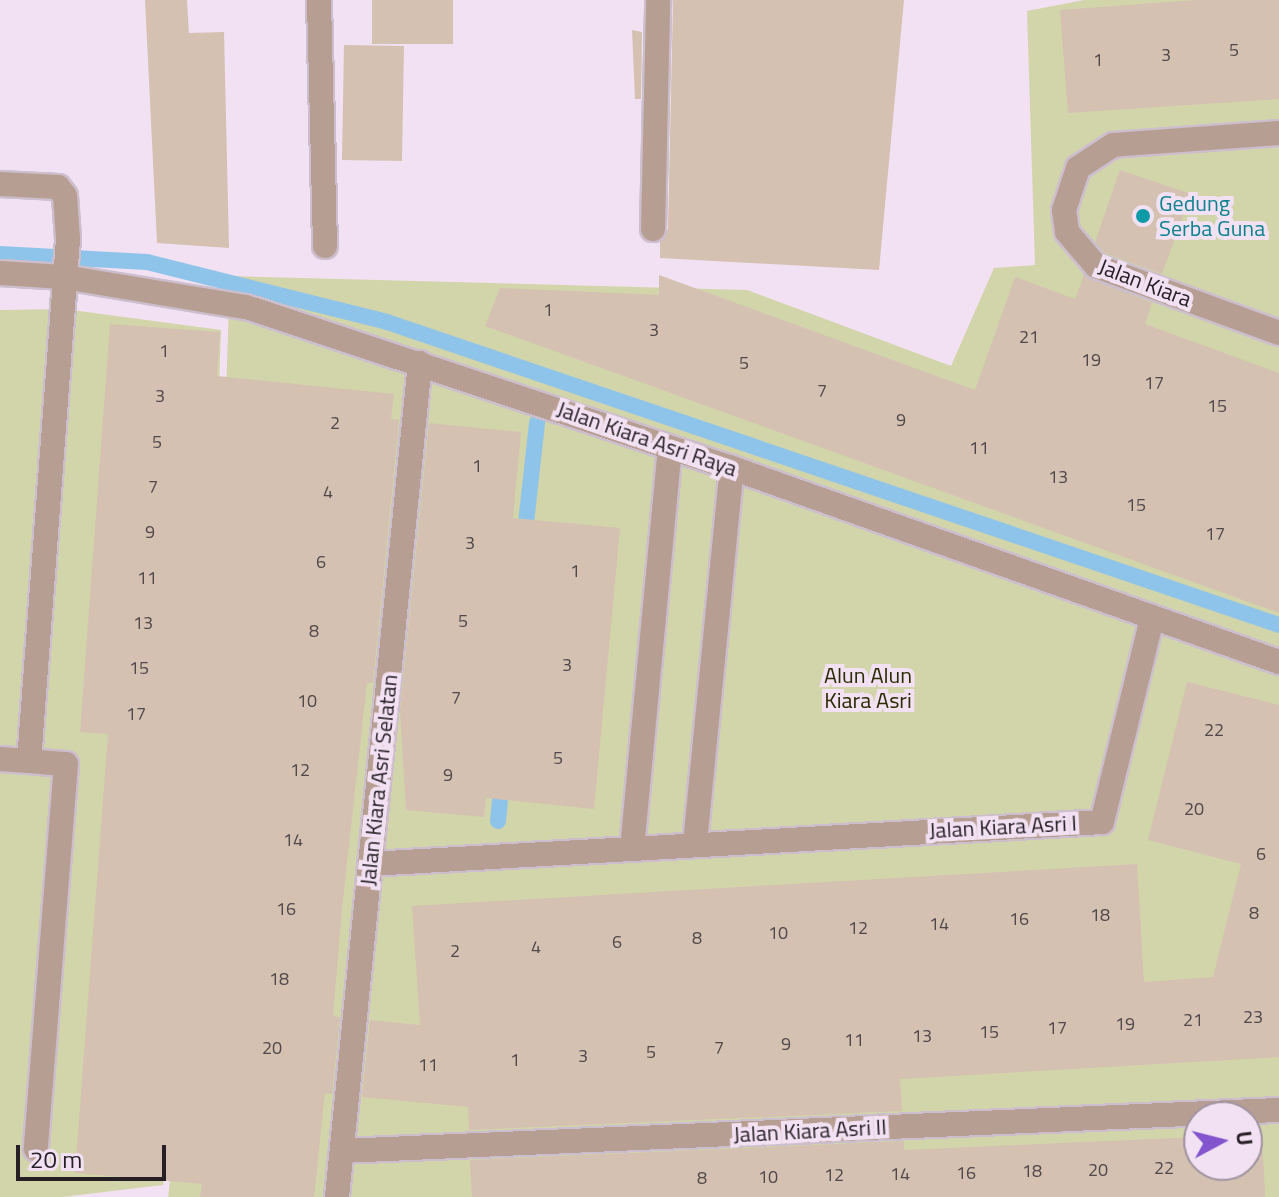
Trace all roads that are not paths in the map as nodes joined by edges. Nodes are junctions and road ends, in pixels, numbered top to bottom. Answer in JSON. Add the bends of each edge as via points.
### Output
{"nodes":[{"id":1,"x":319,"y":0,"type":"edge"},
{"id":2,"x":658,"y":0,"type":"edge"},
{"id":3,"x":1279,"y":133,"type":"edge"},
{"id":4,"x":0,"y":184,"type":"edge"},
{"id":5,"x":653,"y":229,"type":"dead end"},
{"id":6,"x":325,"y":246,"type":"dead end"},
{"id":7,"x":0,"y":273,"type":"edge"},
{"id":8,"x":64,"y":277,"type":"junction"},
{"id":9,"x":1279,"y":333,"type":"edge"},
{"id":10,"x":420,"y":363,"type":"junction"},
{"id":11,"x":670,"y":448,"type":"junction"},
{"id":12,"x":732,"y":468,"type":"junction"},
{"id":13,"x":1152,"y":619,"type":"junction"},
{"id":14,"x":1279,"y":662,"type":"edge"},
{"id":15,"x":0,"y":759,"type":"edge"},
{"id":16,"x":29,"y":761,"type":"junction"},
{"id":17,"x":695,"y":843,"type":"junction"},
{"id":18,"x":632,"y":849,"type":"junction"},
{"id":19,"x":370,"y":864,"type":"junction"},
{"id":20,"x":1279,"y":1110,"type":"edge"},
{"id":21,"x":36,"y":1149,"type":"dead end"},
{"id":22,"x":342,"y":1151,"type":"junction"},
{"id":23,"x":337,"y":1197,"type":"edge"}],
"edges":[{"from":1,"to":6,"type":"street"},
{"from":2,"to":5,"type":"street"},
{"from":3,"to":9,"type":"street","name":"Jalan Kiara","via":[[1113,145],[1078,168],[1067,187],[1067,232],[1096,266]]},
{"from":4,"to":8,"type":"street","via":[[58,187],[65,196]]},
{"from":7,"to":8,"type":"street","name":"Jalan Kiara Asri Raya"},
{"from":8,"to":10,"type":"street","name":"Jalan Kiara Asri Raya","via":[[246,307]]},
{"from":8,"to":16,"type":"street"},
{"from":10,"to":11,"type":"street","name":"Jalan Kiara Asri Raya"},
{"from":10,"to":19,"type":"street","name":"Jalan Kiara Asri Selatan"},
{"from":11,"to":12,"type":"street","name":"Jalan Kiara Asri Raya"},
{"from":11,"to":18,"type":"street"},
{"from":12,"to":13,"type":"street","name":"Jalan Kiara Asri Raya"},
{"from":12,"to":17,"type":"street"},
{"from":13,"to":14,"type":"street","name":"Jalan Kiara Asri Raya"},
{"from":13,"to":17,"type":"street","name":"Jalan Kiara Asri I","via":[[1102,822]]},
{"from":15,"to":16,"type":"street"},
{"from":16,"to":21,"type":"street","via":[[66,764]]},
{"from":17,"to":18,"type":"street","name":"Jalan Kiara Asri I"},
{"from":18,"to":19,"type":"street","name":"Jalan Kiara Asri I"},
{"from":19,"to":22,"type":"street","name":"Jalan Kiara Asri Selatan"},
{"from":20,"to":22,"type":"street","name":"Jalan Kiara Asri II"},
{"from":22,"to":23,"type":"street","name":"Jalan Kiara Asri Selatan"}]}
